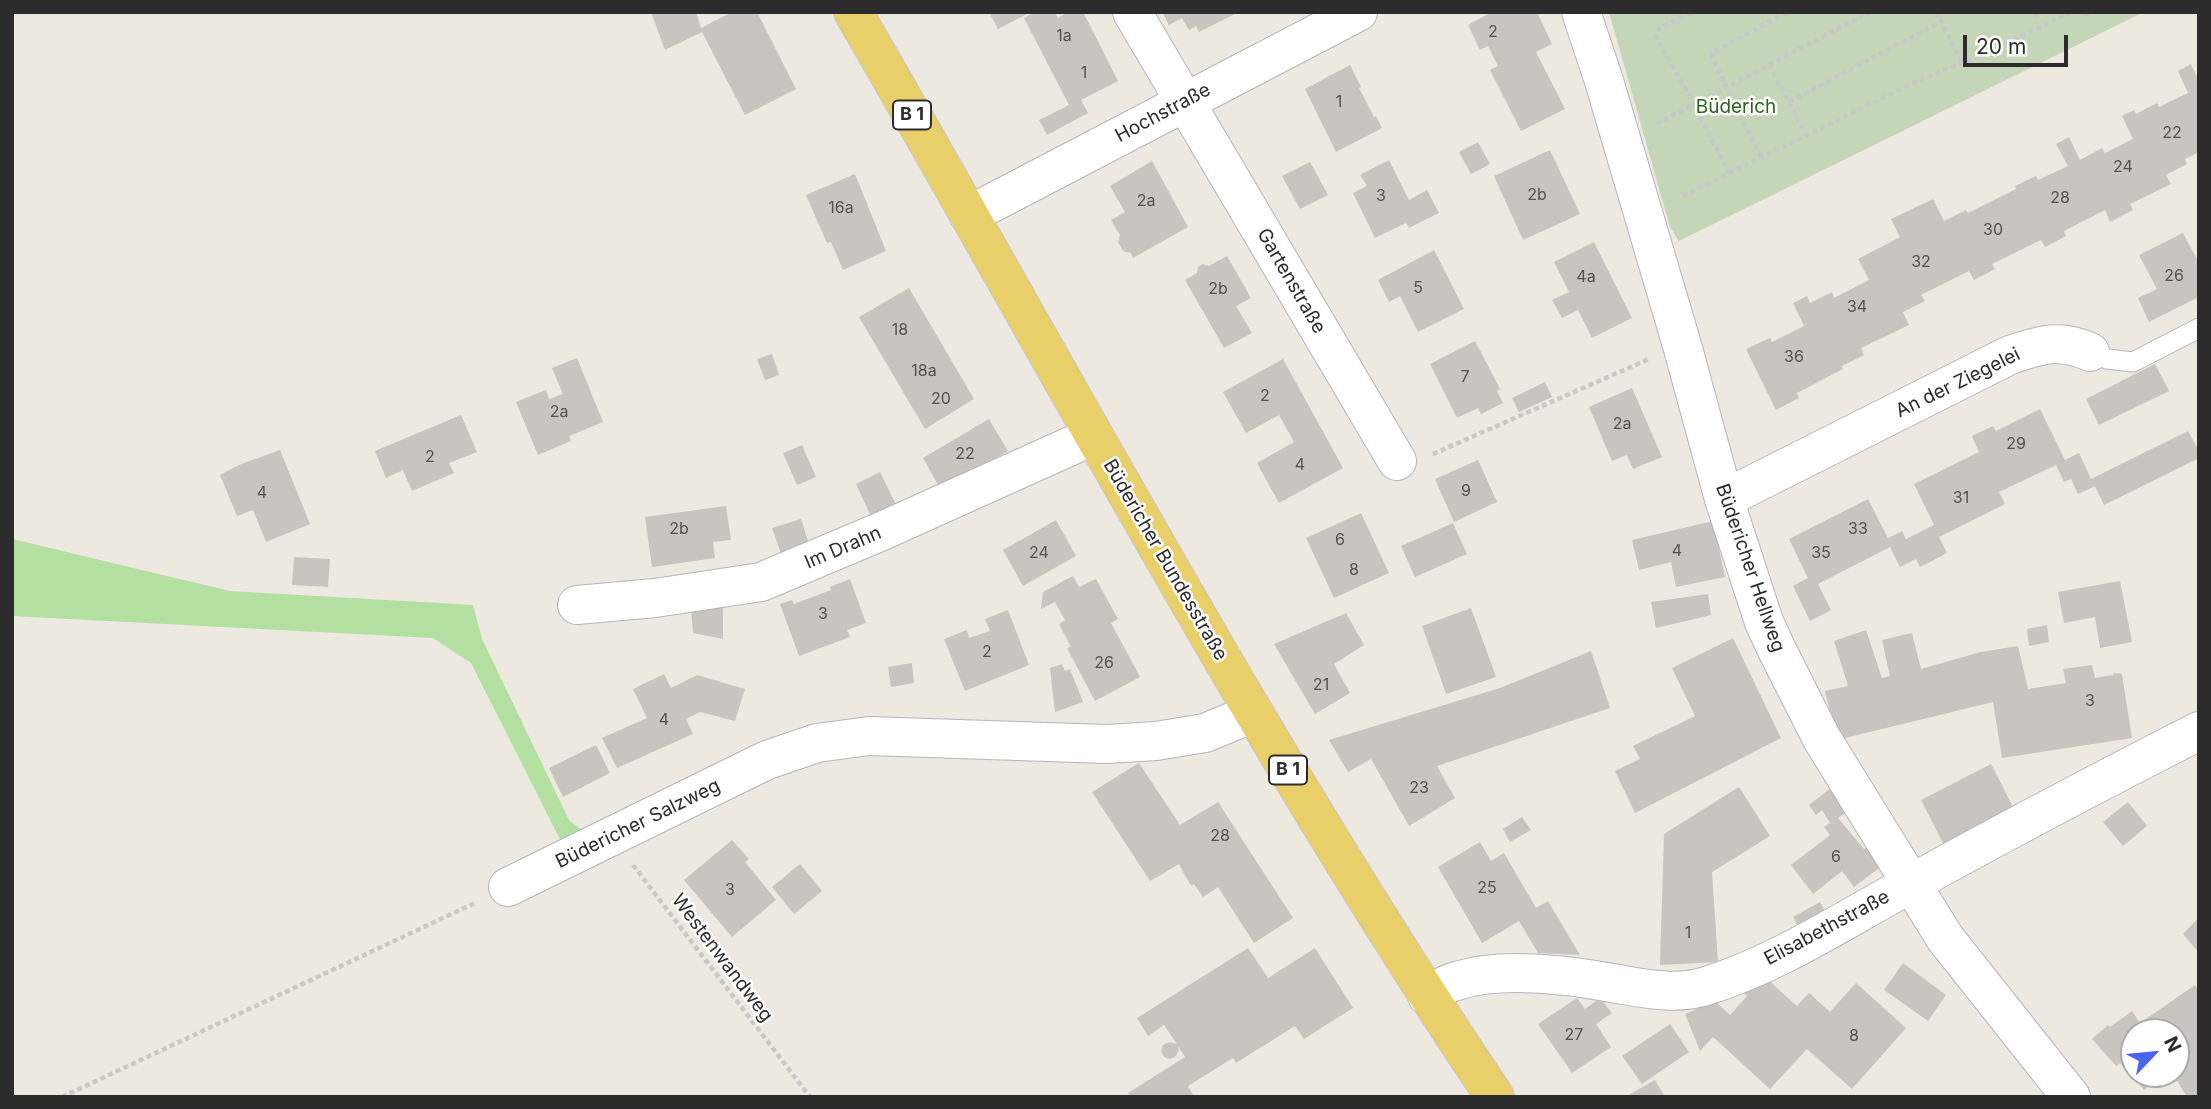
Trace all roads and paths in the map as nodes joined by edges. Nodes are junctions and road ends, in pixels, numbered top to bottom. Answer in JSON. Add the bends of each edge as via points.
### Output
{"nodes":[{"id":1,"x":853,"y":12,"type":"edge"},
{"id":2,"x":1132,"y":12,"type":"edge"},
{"id":3,"x":1358,"y":12,"type":"edge"},
{"id":4,"x":1581,"y":12,"type":"edge"},
{"id":5,"x":1691,"y":12,"type":"edge"},
{"id":6,"x":1787,"y":12,"type":"edge"},
{"id":7,"x":1870,"y":12,"type":"edge"},
{"id":8,"x":1936,"y":12,"type":"edge"},
{"id":9,"x":2041,"y":12,"type":"edge"},
{"id":10,"x":2071,"y":12,"type":"edge"},
{"id":11,"x":2085,"y":12,"type":"edge"},
{"id":12,"x":2094,"y":12,"type":"edge"},
{"id":13,"x":2033,"y":16,"type":"dead end"},
{"id":14,"x":1941,"y":22,"type":"junction"},
{"id":15,"x":1962,"y":62,"type":"junction"},
{"id":16,"x":1769,"y":65,"type":"junction"},
{"id":17,"x":1726,"y":87,"type":"junction"},
{"id":18,"x":1185,"y":101,"type":"junction"},
{"id":19,"x":1788,"y":102,"type":"junction"},
{"id":20,"x":1694,"y":104,"type":"junction"},
{"id":21,"x":1647,"y":129,"type":"dead end"},
{"id":22,"x":1806,"y":135,"type":"junction"},
{"id":23,"x":1761,"y":157,"type":"junction"},
{"id":24,"x":1729,"y":173,"type":"junction"},
{"id":25,"x":1684,"y":196,"type":"dead end"},
{"id":26,"x":969,"y":215,"type":"junction"},
{"id":27,"x":2199,"y":328,"type":"edge"},
{"id":28,"x":2090,"y":352,"type":"joint"},
{"id":29,"x":1648,"y":360,"type":"dead end"},
{"id":30,"x":1093,"y":436,"type":"junction"},
{"id":31,"x":1397,"y":461,"type":"joint"},
{"id":32,"x":1724,"y":499,"type":"junction"},
{"id":33,"x":577,"y":605,"type":"dead end"},
{"id":34,"x":1252,"y":713,"type":"junction"},
{"id":35,"x":2199,"y":731,"type":"edge"},
{"id":36,"x":612,"y":837,"type":"junction"},
{"id":37,"x":1912,"y":883,"type":"junction"},
{"id":38,"x":508,"y":887,"type":"joint"},
{"id":39,"x":1427,"y":996,"type":"junction"},
{"id":40,"x":62,"y":1097,"type":"edge"},
{"id":41,"x":810,"y":1097,"type":"edge"},
{"id":42,"x":1494,"y":1097,"type":"edge"},
{"id":43,"x":2071,"y":1097,"type":"edge"}],
"edges":[{"from":1,"to":26,"type":"main road","name":"Büdericher Bundesstraße","number":"B 1"},
{"from":2,"to":18,"type":"street","name":"Gartenstraße"},
{"from":3,"to":18,"type":"street","name":"Hochstraße"},
{"from":4,"to":32,"type":"street","name":"Büdericher Hellweg"},
{"from":5,"to":20,"type":"path","via":[[1659,29],[1656,37]]},
{"from":6,"to":17,"type":"path","via":[[1712,52]]},
{"from":7,"to":16,"type":"path"},
{"from":8,"to":14,"type":"path"},
{"from":9,"to":13,"type":"path"},
{"from":10,"to":15,"type":"path"},
{"from":11,"to":12,"type":"path"},
{"from":14,"to":15,"type":"path"},
{"from":14,"to":19,"type":"path"},
{"from":15,"to":22,"type":"path"},
{"from":16,"to":17,"type":"path"},
{"from":16,"to":19,"type":"path"},
{"from":17,"to":20,"type":"path"},
{"from":17,"to":23,"type":"path"},
{"from":18,"to":26,"type":"street","name":"Hochstraße"},
{"from":18,"to":31,"type":"street","name":"Gartenstraße"},
{"from":19,"to":22,"type":"path"},
{"from":20,"to":21,"type":"path"},
{"from":20,"to":24,"type":"path"},
{"from":22,"to":23,"type":"path"},
{"from":23,"to":24,"type":"path"},
{"from":24,"to":25,"type":"path"},
{"from":26,"to":30,"type":"main road","name":"Büdericher Bundesstraße","number":"B 1"},
{"from":27,"to":28,"type":"lane","name":"An der Ziegelei","via":[[2133,362]]},
{"from":28,"to":32,"type":"street","name":"An der Ziegelei","via":[[2063,343],[2010,355]]},
{"from":29,"to":31,"type":"path","via":[[1435,454]]},
{"from":30,"to":33,"type":"street","name":"Im Drahn","via":[[761,582]]},
{"from":30,"to":34,"type":"main road","name":"Büdericher Bundesstraße","number":"B 1"},
{"from":32,"to":37,"type":"street","name":"Büdericher Hellweg","via":[[1765,622],[1803,703]]},
{"from":34,"to":36,"type":"street","name":"Büdericher Salzweg","via":[[1206,733],[1156,741],[1107,744],[869,736],[817,743],[767,760]]},
{"from":34,"to":39,"type":"main road","name":"Büdericher Bundesstraße","number":"B 1"},
{"from":35,"to":37,"type":"street","name":"Elisabethstraße"},
{"from":36,"to":38,"type":"street","name":"Büdericher Salzweg"},
{"from":36,"to":41,"type":"path","name":"Westenwandweg"},
{"from":37,"to":39,"type":"street","name":"Elisabethstraße","via":[[1760,964],[1690,990],[1663,991],[1555,975],[1493,974],[1459,980]]},
{"from":37,"to":43,"type":"street","name":"Büdericher Hellweg","via":[[1945,938]]},
{"from":38,"to":40,"type":"path"},
{"from":39,"to":42,"type":"main road","name":"Büdericher Bundesstraße","number":"B 1"}]}
